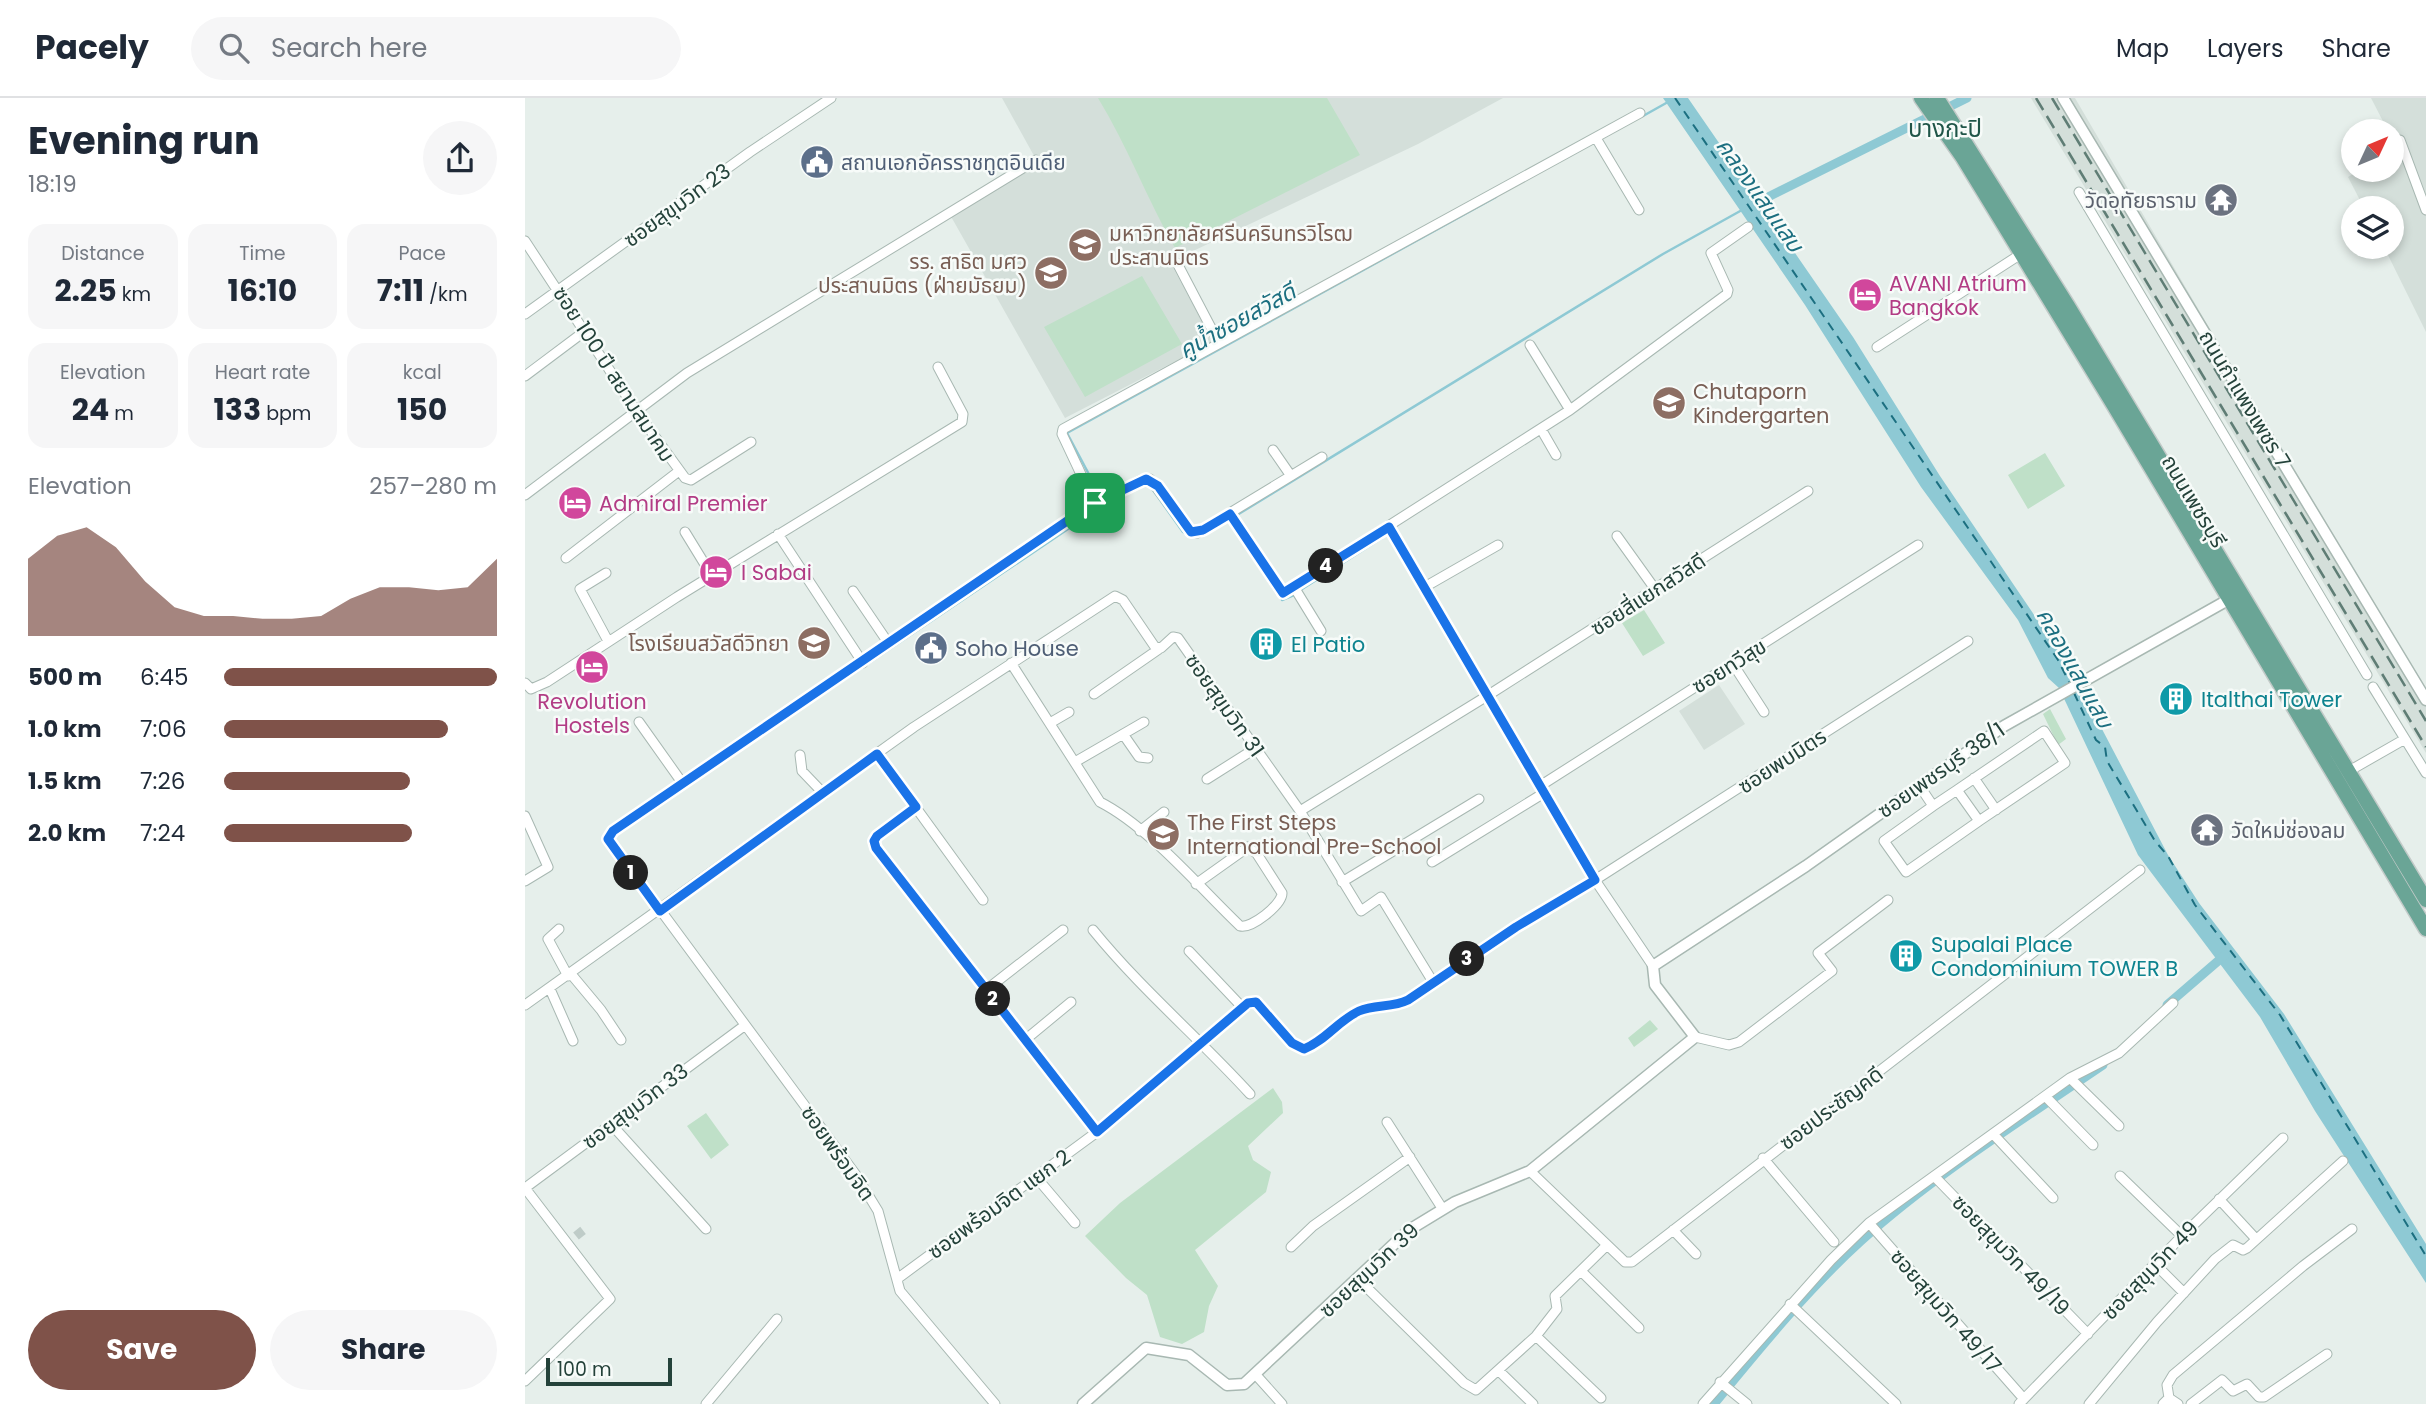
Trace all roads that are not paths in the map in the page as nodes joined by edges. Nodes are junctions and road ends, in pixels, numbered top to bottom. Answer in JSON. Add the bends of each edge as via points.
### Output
{"nodes":[{"id":1,"x":831,"y":98,"type":"edge"},
{"id":2,"x":1921,"y":98,"type":"edge"},
{"id":3,"x":2063,"y":98,"type":"edge"},
{"id":4,"x":1940,"y":111,"type":"edge"},
{"id":5,"x":1640,"y":113,"type":"dead end"},
{"id":6,"x":1597,"y":140,"type":"junction"},
{"id":7,"x":2405,"y":154,"type":"edge"},
{"id":8,"x":1036,"y":160,"type":"dead end"},
{"id":9,"x":2079,"y":192,"type":"dead end"},
{"id":10,"x":1639,"y":210,"type":"dead end"},
{"id":11,"x":2426,"y":210,"type":"edge"},
{"id":12,"x":1748,"y":227,"type":"dead end"},
{"id":13,"x":525,"y":241,"type":"edge"},
{"id":14,"x":2021,"y":254,"type":"junction"},
{"id":15,"x":1177,"y":263,"type":"dead end"},
{"id":16,"x":559,"y":290,"type":"junction"},
{"id":17,"x":525,"y":314,"type":"edge"},
{"id":18,"x":2069,"y":320,"type":"junction"},
{"id":19,"x":585,"y":331,"type":"junction"},
{"id":20,"x":1219,"y":343,"type":"junction"},
{"id":21,"x":1530,"y":345,"type":"dead end"},
{"id":22,"x":1877,"y":346,"type":"dead end"},
{"id":23,"x":939,"y":367,"type":"dead end"},
{"id":24,"x":525,"y":376,"type":"edge"},
{"id":25,"x":1570,"y":410,"type":"junction"},
{"id":26,"x":637,"y":412,"type":"junction"},
{"id":27,"x":1541,"y":429,"type":"junction"},
{"id":28,"x":751,"y":442,"type":"dead end"},
{"id":29,"x":1273,"y":450,"type":"dead end"},
{"id":30,"x":1556,"y":455,"type":"dead end"},
{"id":31,"x":1322,"y":457,"type":"dead end"},
{"id":32,"x":678,"y":471,"type":"junction"},
{"id":33,"x":1291,"y":476,"type":"junction"},
{"id":34,"x":1808,"y":491,"type":"dead end"},
{"id":35,"x":525,"y":495,"type":"edge"},
{"id":36,"x":1095,"y":503,"type":"junction"},
{"id":37,"x":1230,"y":514,"type":"junction"},
{"id":38,"x":1389,"y":527,"type":"junction"},
{"id":39,"x":685,"y":532,"type":"dead end"},
{"id":40,"x":778,"y":534,"type":"junction"},
{"id":41,"x":1617,"y":536,"type":"dead end"},
{"id":42,"x":1498,"y":545,"type":"dead end"},
{"id":43,"x":1918,"y":545,"type":"dead end"},
{"id":44,"x":566,"y":558,"type":"dead end"},
{"id":45,"x":606,"y":573,"type":"dead end"},
{"id":46,"x":712,"y":576,"type":"junction"},
{"id":47,"x":1423,"y":588,"type":"junction"},
{"id":48,"x":1655,"y":589,"type":"junction"},
{"id":49,"x":1296,"y":590,"type":"junction"},
{"id":50,"x":853,"y":591,"type":"dead end"},
{"id":51,"x":2234,"y":596,"type":"junction"},
{"id":52,"x":1321,"y":631,"type":"dead end"},
{"id":53,"x":608,"y":641,"type":"junction"},
{"id":54,"x":1968,"y":642,"type":"dead end"},
{"id":55,"x":889,"y":644,"type":"junction"},
{"id":56,"x":1159,"y":649,"type":"junction"},
{"id":57,"x":863,"y":663,"type":"junction"},
{"id":58,"x":1011,"y":663,"type":"junction"},
{"id":59,"x":1733,"y":664,"type":"junction"},
{"id":60,"x":2367,"y":674,"type":"dead end"},
{"id":61,"x":525,"y":682,"type":"edge"},
{"id":62,"x":2373,"y":687,"type":"dead end"},
{"id":63,"x":1094,"y":694,"type":"dead end"},
{"id":64,"x":1487,"y":696,"type":"junction"},
{"id":65,"x":2426,"y":699,"type":"edge"},
{"id":66,"x":1069,"y":712,"type":"dead end"},
{"id":67,"x":1764,"y":712,"type":"dead end"},
{"id":68,"x":639,"y":722,"type":"dead end"},
{"id":69,"x":1144,"y":722,"type":"dead end"},
{"id":70,"x":1050,"y":723,"type":"junction"},
{"id":71,"x":1123,"y":734,"type":"junction"},
{"id":72,"x":2405,"y":739,"type":"junction"},
{"id":73,"x":1256,"y":748,"type":"junction"},
{"id":74,"x":877,"y":754,"type":"junction"},
{"id":75,"x":800,"y":755,"type":"dead end"},
{"id":76,"x":1148,"y":758,"type":"dead end"},
{"id":77,"x":1075,"y":762,"type":"junction"},
{"id":78,"x":2426,"y":773,"type":"edge"},
{"id":79,"x":1974,"y":778,"type":"junction"},
{"id":80,"x":1207,"y":779,"type":"dead end"},
{"id":81,"x":2348,"y":779,"type":"junction"},
{"id":82,"x":683,"y":784,"type":"junction"},
{"id":83,"x":1919,"y":785,"type":"junction"},
{"id":84,"x":1542,"y":789,"type":"junction"},
{"id":85,"x":1957,"y":790,"type":"junction"},
{"id":86,"x":824,"y":794,"type":"junction"},
{"id":87,"x":1479,"y":799,"type":"dead end"},
{"id":88,"x":1933,"y":806,"type":"junction"},
{"id":89,"x":916,"y":807,"type":"junction"},
{"id":90,"x":1996,"y":810,"type":"junction"},
{"id":91,"x":1300,"y":811,"type":"junction"},
{"id":92,"x":1164,"y":812,"type":"dead end"},
{"id":93,"x":525,"y":816,"type":"edge"},
{"id":94,"x":1979,"y":821,"type":"junction"},
{"id":95,"x":1140,"y":831,"type":"junction"},
{"id":96,"x":1432,"y":862,"type":"dead end"},
{"id":97,"x":2140,"y":870,"type":"dead end"},
{"id":98,"x":1595,"y":880,"type":"junction"},
{"id":99,"x":525,"y":881,"type":"edge"},
{"id":100,"x":1342,"y":882,"type":"junction"},
{"id":101,"x":1196,"y":884,"type":"junction"},
{"id":102,"x":983,"y":900,"type":"dead end"},
{"id":103,"x":1888,"y":900,"type":"dead end"},
{"id":104,"x":2426,"y":900,"type":"edge"},
{"id":105,"x":660,"y":911,"type":"junction"},
{"id":106,"x":559,"y":929,"type":"dead end"},
{"id":107,"x":2426,"y":929,"type":"edge"},
{"id":108,"x":1063,"y":930,"type":"dead end"},
{"id":109,"x":1093,"y":930,"type":"dead end"},
{"id":110,"x":1189,"y":951,"type":"dead end"},
{"id":111,"x":1653,"y":966,"type":"junction"},
{"id":112,"x":570,"y":975,"type":"junction"},
{"id":113,"x":1433,"y":982,"type":"junction"},
{"id":114,"x":550,"y":989,"type":"junction"},
{"id":115,"x":986,"y":990,"type":"junction"},
{"id":116,"x":1071,"y":1002,"type":"dead end"},
{"id":117,"x":2173,"y":1003,"type":"dead end"},
{"id":118,"x":525,"y":1005,"type":"edge"},
{"id":119,"x":1242,"y":1007,"type":"junction"},
{"id":120,"x":744,"y":1026,"type":"junction"},
{"id":121,"x":1695,"y":1037,"type":"junction"},
{"id":122,"x":1025,"y":1040,"type":"junction"},
{"id":123,"x":573,"y":1041,"type":"dead end"},
{"id":124,"x":621,"y":1041,"type":"dead end"},
{"id":125,"x":1202,"y":1041,"type":"junction"},
{"id":126,"x":2070,"y":1078,"type":"junction"},
{"id":127,"x":1250,"y":1094,"type":"dead end"},
{"id":128,"x":2046,"y":1097,"type":"junction"},
{"id":129,"x":1387,"y":1122,"type":"dead end"},
{"id":130,"x":611,"y":1124,"type":"junction"},
{"id":131,"x":2119,"y":1126,"type":"dead end"},
{"id":132,"x":1097,"y":1132,"type":"junction"},
{"id":133,"x":1994,"y":1135,"type":"junction"},
{"id":134,"x":2283,"y":1138,"type":"dead end"},
{"id":135,"x":2093,"y":1145,"type":"dead end"},
{"id":136,"x":1410,"y":1157,"type":"junction"},
{"id":137,"x":1763,"y":1158,"type":"junction"},
{"id":138,"x":2343,"y":1161,"type":"dead end"},
{"id":139,"x":1530,"y":1171,"type":"junction"},
{"id":140,"x":1934,"y":1176,"type":"junction"},
{"id":141,"x":2120,"y":1176,"type":"dead end"},
{"id":142,"x":1036,"y":1177,"type":"junction"},
{"id":143,"x":525,"y":1188,"type":"edge"},
{"id":144,"x":2053,"y":1198,"type":"dead end"},
{"id":145,"x":2219,"y":1199,"type":"junction"},
{"id":146,"x":1442,"y":1208,"type":"junction"},
{"id":147,"x":1075,"y":1223,"type":"dead end"},
{"id":148,"x":1869,"y":1223,"type":"junction"},
{"id":149,"x":706,"y":1229,"type":"dead end"},
{"id":150,"x":2352,"y":1229,"type":"dead end"},
{"id":151,"x":1673,"y":1230,"type":"junction"},
{"id":152,"x":2182,"y":1236,"type":"junction"},
{"id":153,"x":2256,"y":1239,"type":"junction"},
{"id":154,"x":1834,"y":1242,"type":"dead end"},
{"id":155,"x":1607,"y":1245,"type":"junction"},
{"id":156,"x":1291,"y":1247,"type":"dead end"},
{"id":157,"x":1696,"y":1254,"type":"dead end"},
{"id":158,"x":2155,"y":1264,"type":"junction"},
{"id":159,"x":1581,"y":1270,"type":"junction"},
{"id":160,"x":897,"y":1279,"type":"junction"},
{"id":161,"x":1358,"y":1279,"type":"junction"},
{"id":162,"x":2184,"y":1293,"type":"junction"},
{"id":163,"x":1790,"y":1304,"type":"junction"},
{"id":164,"x":777,"y":1319,"type":"dead end"},
{"id":165,"x":1639,"y":1328,"type":"dead end"},
{"id":166,"x":2088,"y":1334,"type":"junction"},
{"id":167,"x":1536,"y":1336,"type":"junction"},
{"id":168,"x":2327,"y":1354,"type":"dead end"},
{"id":169,"x":1499,"y":1371,"type":"junction"},
{"id":170,"x":1256,"y":1375,"type":"junction"},
{"id":171,"x":525,"y":1381,"type":"edge"},
{"id":172,"x":1720,"y":1382,"type":"junction"},
{"id":173,"x":1601,"y":1398,"type":"dead end"},
{"id":174,"x":2021,"y":1401,"type":"edge"},
{"id":175,"x":2166,"y":1401,"type":"edge"},
{"id":176,"x":706,"y":1404,"type":"edge"},
{"id":177,"x":995,"y":1404,"type":"edge"},
{"id":178,"x":1083,"y":1404,"type":"edge"},
{"id":179,"x":1282,"y":1404,"type":"edge"},
{"id":180,"x":1533,"y":1404,"type":"edge"},
{"id":181,"x":1703,"y":1404,"type":"edge"},
{"id":182,"x":1747,"y":1404,"type":"edge"},
{"id":183,"x":1896,"y":1404,"type":"edge"},
{"id":184,"x":2089,"y":1404,"type":"edge"},
{"id":185,"x":2178,"y":1404,"type":"edge"},
{"id":186,"x":2191,"y":1404,"type":"edge"}],
"edges":[{"from":1,"to":16,"type":"street","name":"ซอยสุขุมวิท 23"},
{"from":2,"to":4,"type":"main road","name":"ถนนเพชรบุรี"},
{"from":3,"to":65,"type":"street","name":"ถนนกำแพงเพชร 7"},
{"from":4,"to":14,"type":"main road","name":"ถนนเพชรบุรี"},
{"from":4,"to":18,"type":"main road","name":"ถนนเพชรบุรี"},
{"from":5,"to":6,"type":"street"},
{"from":6,"to":10,"type":"street"},
{"from":6,"to":20,"type":"street"},
{"from":7,"to":11,"type":"street"},
{"from":8,"to":26,"type":"street","via":[[687,373]]},
{"from":9,"to":60,"type":"street"},
{"from":12,"to":25,"type":"street","via":[[1711,253],[1727,294]]},
{"from":13,"to":16,"type":"street","name":"ซอย 100 ปี สยามสมาคม"},
{"from":14,"to":18,"type":"main road","name":"ถนนเพชรบุรี"},
{"from":14,"to":22,"type":"street"},
{"from":15,"to":20,"type":"street"},
{"from":16,"to":17,"type":"street","name":"ซอยสุขุมวิท 23"},
{"from":16,"to":19,"type":"street","name":"ซอย 100 ปี สยามสมาคม"},
{"from":18,"to":51,"type":"main road","name":"ถนนเพชรบุรี"},
{"from":19,"to":24,"type":"street"},
{"from":19,"to":26,"type":"street","name":"ซอย 100 ปี สยามสมาคม"},
{"from":20,"to":36,"type":"street","via":[[1063,429]]},
{"from":21,"to":25,"type":"street"},
{"from":23,"to":40,"type":"street","via":[[963,414],[962,422]]},
{"from":25,"to":27,"type":"street"},
{"from":26,"to":32,"type":"street","name":"ซอย 100 ปี สยามสมาคม"},
{"from":26,"to":35,"type":"street"},
{"from":27,"to":30,"type":"street"},
{"from":27,"to":38,"type":"street"},
{"from":28,"to":32,"type":"street","name":"ซอย 100 ปี สยามสมาคม","via":[[691,480]]},
{"from":29,"to":33,"type":"street"},
{"from":31,"to":33,"type":"street"},
{"from":32,"to":44,"type":"street"},
{"from":33,"to":37,"type":"street"},
{"from":34,"to":48,"type":"street","name":"ซอยสี่แยกสวัสดี"},
{"from":36,"to":37,"type":"street","via":[[1146,479],[1158,486],[1191,532]]},
{"from":36,"to":55,"type":"street"},
{"from":37,"to":49,"type":"street","via":[[1280,591]]},
{"from":38,"to":47,"type":"street"},
{"from":38,"to":49,"type":"street"},
{"from":39,"to":46,"type":"street"},
{"from":40,"to":46,"type":"street"},
{"from":40,"to":57,"type":"street"},
{"from":41,"to":48,"type":"street"},
{"from":42,"to":47,"type":"street"},
{"from":43,"to":59,"type":"street","name":"ซอยทวีสุข"},
{"from":45,"to":53,"type":"street","via":[[580,589]]},
{"from":46,"to":53,"type":"street"},
{"from":47,"to":64,"type":"street"},
{"from":48,"to":64,"type":"street","name":"ซอยสี่แยกสวัสดี"},
{"from":49,"to":52,"type":"street"},
{"from":50,"to":55,"type":"street"},
{"from":51,"to":81,"type":"main road","name":"ถนนเพชรบุรี"},
{"from":51,"to":83,"type":"street","name":"ซอยเพชรบุรี 38/1","via":[[2004,726]]},
{"from":53,"to":61,"type":"street","via":[[547,682],[531,689]]},
{"from":54,"to":98,"type":"street","name":"ซอยพบมิตร"},
{"from":55,"to":57,"type":"street"},
{"from":56,"to":58,"type":"street","name":"ซอยสุขุมวิท 31","via":[[1123,600],[1115,596]]},
{"from":56,"to":63,"type":"street"},
{"from":56,"to":73,"type":"street","name":"ซอยสุขุมวิท 31","via":[[1178,638]]},
{"from":57,"to":82,"type":"street"},
{"from":58,"to":70,"type":"street"},
{"from":58,"to":74,"type":"street","name":"ซอยสุขุมวิท 31"},
{"from":59,"to":67,"type":"street"},
{"from":59,"to":84,"type":"street","name":"ซอยทวีสุข"},
{"from":62,"to":72,"type":"street"},
{"from":64,"to":84,"type":"street"},
{"from":64,"to":91,"type":"street"},
{"from":66,"to":70,"type":"street"},
{"from":68,"to":82,"type":"street"},
{"from":69,"to":71,"type":"street"},
{"from":70,"to":77,"type":"street"},
{"from":71,"to":76,"type":"street","via":[[1139,757]]},
{"from":71,"to":77,"type":"street"},
{"from":72,"to":78,"type":"street"},
{"from":72,"to":81,"type":"street"},
{"from":73,"to":80,"type":"street"},
{"from":73,"to":91,"type":"street","name":"ซอยสุขุมวิท 31"},
{"from":74,"to":86,"type":"street","name":"ซอยสุขุมวิท 31"},
{"from":74,"to":89,"type":"street"},
{"from":75,"to":86,"type":"street","via":[[802,771]]},
{"from":77,"to":95,"type":"street","via":[[1100,802],[1122,813]]},
{"from":79,"to":85,"type":"street"},
{"from":79,"to":90,"type":"street"},
{"from":79,"to":90,"type":"street","via":[[2044,731],[2065,762]]},
{"from":81,"to":104,"type":"main road","name":"ถนนเพชรบุรี"},
{"from":81,"to":107,"type":"main road","name":"ถนนเพชรบุรี"},
{"from":82,"to":105,"type":"street","name":"ซอยพร้อมจิต","via":[[608,839]]},
{"from":83,"to":88,"type":"street"},
{"from":83,"to":111,"type":"street","name":"ซอยเพชรบุรี 38/1"},
{"from":84,"to":96,"type":"street","name":"ซอยทวีสุข"},
{"from":84,"to":98,"type":"street"},
{"from":85,"to":88,"type":"street"},
{"from":85,"to":94,"type":"street"},
{"from":86,"to":105,"type":"street","name":"ซอยสุขุมวิท 31"},
{"from":87,"to":100,"type":"street"},
{"from":88,"to":94,"type":"street","via":[[1884,841],[1906,872]]},
{"from":89,"to":102,"type":"street"},
{"from":89,"to":115,"type":"street","via":[[877,836],[876,848]]},
{"from":90,"to":94,"type":"street"},
{"from":91,"to":100,"type":"street","name":"ซอยสุขุมวิท 31"},
{"from":92,"to":95,"type":"street"},
{"from":93,"to":99,"type":"street","via":[[548,867]]},
{"from":95,"to":101,"type":"street"},
{"from":97,"to":137,"type":"street","name":"ซอยประชัญคดี"},
{"from":98,"to":111,"type":"street"},
{"from":98,"to":113,"type":"street","name":"ซอยพบมิตร"},
{"from":100,"to":113,"type":"street","name":"ซอยสุขุมวิท 31","via":[[1361,911],[1381,897]]},
{"from":101,"to":101,"type":"street","via":[[1245,928],[1282,900],[1282,893],[1248,847]]},
{"from":103,"to":121,"type":"street","via":[[1818,953],[1832,971],[1739,1042],[1729,1045]]},
{"from":105,"to":112,"type":"street","name":"ซอยสุขุมวิท 31"},
{"from":105,"to":120,"type":"street","name":"ซอยพร้อมจิต"},
{"from":106,"to":112,"type":"street","via":[[548,939]]},
{"from":108,"to":115,"type":"street"},
{"from":109,"to":125,"type":"street","via":[[1128,971]]},
{"from":110,"to":119,"type":"street"},
{"from":111,"to":121,"type":"street","via":[[1655,985]]},
{"from":112,"to":114,"type":"street","name":"ซอยสุขุมวิท 31"},
{"from":112,"to":124,"type":"street"},
{"from":113,"to":119,"type":"street","via":[[1399,1004],[1356,1013],[1304,1049],[1292,1043],[1256,1002]]},
{"from":114,"to":118,"type":"street","name":"ซอยสุขุมวิท 31"},
{"from":114,"to":123,"type":"street"},
{"from":115,"to":122,"type":"street"},
{"from":116,"to":122,"type":"street"},
{"from":117,"to":126,"type":"street","via":[[2119,1053]]},
{"from":119,"to":125,"type":"street","name":"ซอยพร้อมจิต แยก 2"},
{"from":120,"to":130,"type":"street","name":"ซอยสุขุมวิท 33"},
{"from":120,"to":160,"type":"street","name":"ซอยพร้อมจิต","via":[[878,1211]]},
{"from":121,"to":139,"type":"street","name":"ซอยสุขุมวิท 39"},
{"from":122,"to":132,"type":"street"},
{"from":125,"to":127,"type":"street"},
{"from":125,"to":132,"type":"street","name":"ซอยพร้อมจิต แยก 2"},
{"from":126,"to":128,"type":"street"},
{"from":126,"to":131,"type":"street"},
{"from":128,"to":133,"type":"street"},
{"from":128,"to":135,"type":"street"},
{"from":129,"to":136,"type":"street"},
{"from":130,"to":143,"type":"street","name":"ซอยสุขุมวิท 33"},
{"from":130,"to":149,"type":"street"},
{"from":132,"to":142,"type":"street","name":"ซอยพร้อมจิต แยก 2"},
{"from":133,"to":140,"type":"street"},
{"from":133,"to":144,"type":"street"},
{"from":134,"to":145,"type":"street","name":"ซอยสุขุมวิท 49"},
{"from":136,"to":146,"type":"street"},
{"from":136,"to":156,"type":"street"},
{"from":137,"to":151,"type":"street","name":"ซอยประชัญคดี"},
{"from":137,"to":154,"type":"street"},
{"from":138,"to":153,"type":"street"},
{"from":139,"to":146,"type":"street","name":"ซอยสุขุมวิท 39"},
{"from":139,"to":155,"type":"street","name":"ซอยประชัญคดี"},
{"from":140,"to":148,"type":"street"},
{"from":140,"to":166,"type":"street","name":"ซอยสุขุมวิท 49/19"},
{"from":141,"to":152,"type":"street"},
{"from":142,"to":147,"type":"street"},
{"from":142,"to":160,"type":"street","name":"ซอยพร้อมจิต แยก 2"},
{"from":143,"to":171,"type":"street","via":[[572,1240],[610,1298]]},
{"from":145,"to":152,"type":"street","name":"ซอยสุขุมวิท 49"},
{"from":145,"to":153,"type":"street"},
{"from":146,"to":161,"type":"street","name":"ซอยสุขุมวิท 39","via":[[1409,1230]]},
{"from":148,"to":163,"type":"street"},
{"from":148,"to":174,"type":"street","name":"ซอยสุขุมวิท 49/17"},
{"from":150,"to":175,"type":"street","via":[[2173,1375]]},
{"from":151,"to":155,"type":"street","name":"ซอยประชัญคดี","via":[[1628,1263]]},
{"from":151,"to":157,"type":"street"},
{"from":152,"to":158,"type":"street","name":"ซอยสุขุมวิท 49"},
{"from":153,"to":162,"type":"street","via":[[2243,1250],[2228,1247]]},
{"from":155,"to":159,"type":"street"},
{"from":158,"to":162,"type":"street"},
{"from":158,"to":166,"type":"street","name":"ซอยสุขุมวิท 49"},
{"from":159,"to":165,"type":"street"},
{"from":159,"to":167,"type":"street","via":[[1555,1296],[1557,1309]]},
{"from":160,"to":177,"type":"street","name":"ซอยพร้อมจิต","via":[[900,1291]]},
{"from":161,"to":169,"type":"street","via":[[1472,1390]]},
{"from":161,"to":170,"type":"street","name":"ซอยสุขุมวิท 39"},
{"from":162,"to":184,"type":"street"},
{"from":163,"to":172,"type":"street"},
{"from":163,"to":183,"type":"street"},
{"from":164,"to":176,"type":"street"},
{"from":166,"to":174,"type":"street","name":"ซอยสุขุมวิท 49"},
{"from":167,"to":169,"type":"street"},
{"from":167,"to":173,"type":"street"},
{"from":168,"to":186,"type":"street","via":[[2264,1397],[2247,1384],[2233,1391],[2222,1380]]},
{"from":169,"to":180,"type":"street"},
{"from":170,"to":178,"type":"street","name":"ซอยสุขุมวิท 39","via":[[1244,1384],[1227,1385],[1189,1355],[1146,1348]]},
{"from":170,"to":179,"type":"street"},
{"from":172,"to":181,"type":"street"},
{"from":172,"to":182,"type":"street"},
{"from":175,"to":185,"type":"street"}]}
